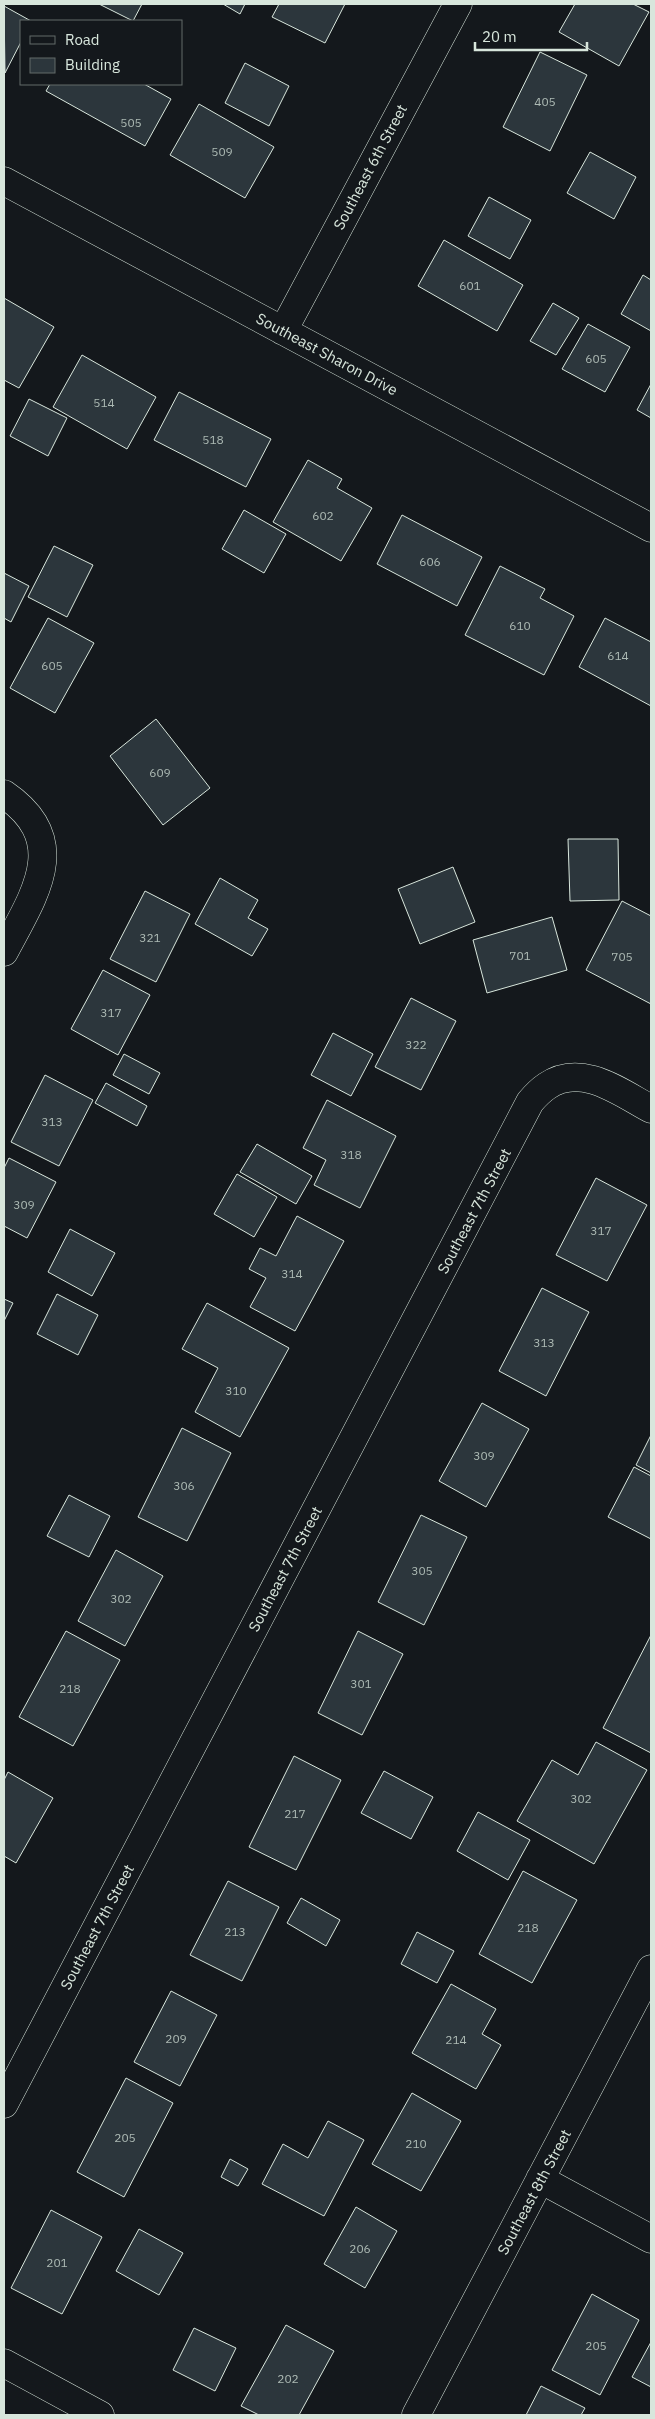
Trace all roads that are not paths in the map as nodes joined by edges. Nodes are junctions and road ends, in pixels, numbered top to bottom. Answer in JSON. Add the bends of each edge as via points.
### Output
{"nodes":[{"id":1,"x":458,"y":4,"type":"edge"},
{"id":2,"x":4,"y":181,"type":"edge"},
{"id":3,"x":283,"y":331,"type":"junction"},
{"id":4,"x":651,"y":528,"type":"edge"},
{"id":5,"x":4,"y":794,"type":"edge"},
{"id":6,"x":4,"y":952,"type":"edge"},
{"id":7,"x":651,"y":1109,"type":"edge"},
{"id":8,"x":651,"y":1969,"type":"edge"},
{"id":9,"x":4,"y":2104,"type":"edge"},
{"id":10,"x":540,"y":2179,"type":"junction"},
{"id":11,"x":651,"y":2239,"type":"edge"},
{"id":12,"x":4,"y":2363,"type":"edge"},
{"id":13,"x":100,"y":2415,"type":"edge"},
{"id":14,"x":416,"y":2415,"type":"edge"}],
"edges":[{"from":1,"to":3,"type":"street","name":"Southeast 6th Street"},
{"from":2,"to":3,"type":"street","name":"Southeast Sharon Drive"},
{"from":3,"to":4,"type":"street","name":"Southeast Sharon Drive"},
{"from":5,"to":6,"type":"street","via":[[22,806],[39,833],[43,865],[37,889]]},
{"from":7,"to":9,"type":"street","name":"Southeast 7th Street","via":[[599,1080],[572,1077],[548,1085],[530,1102]]},
{"from":8,"to":10,"type":"street","name":"Southeast 8th Street"},
{"from":10,"to":11,"type":"street"},
{"from":10,"to":14,"type":"street","name":"Southeast 8th Street"},
{"from":12,"to":13,"type":"street"}]}
